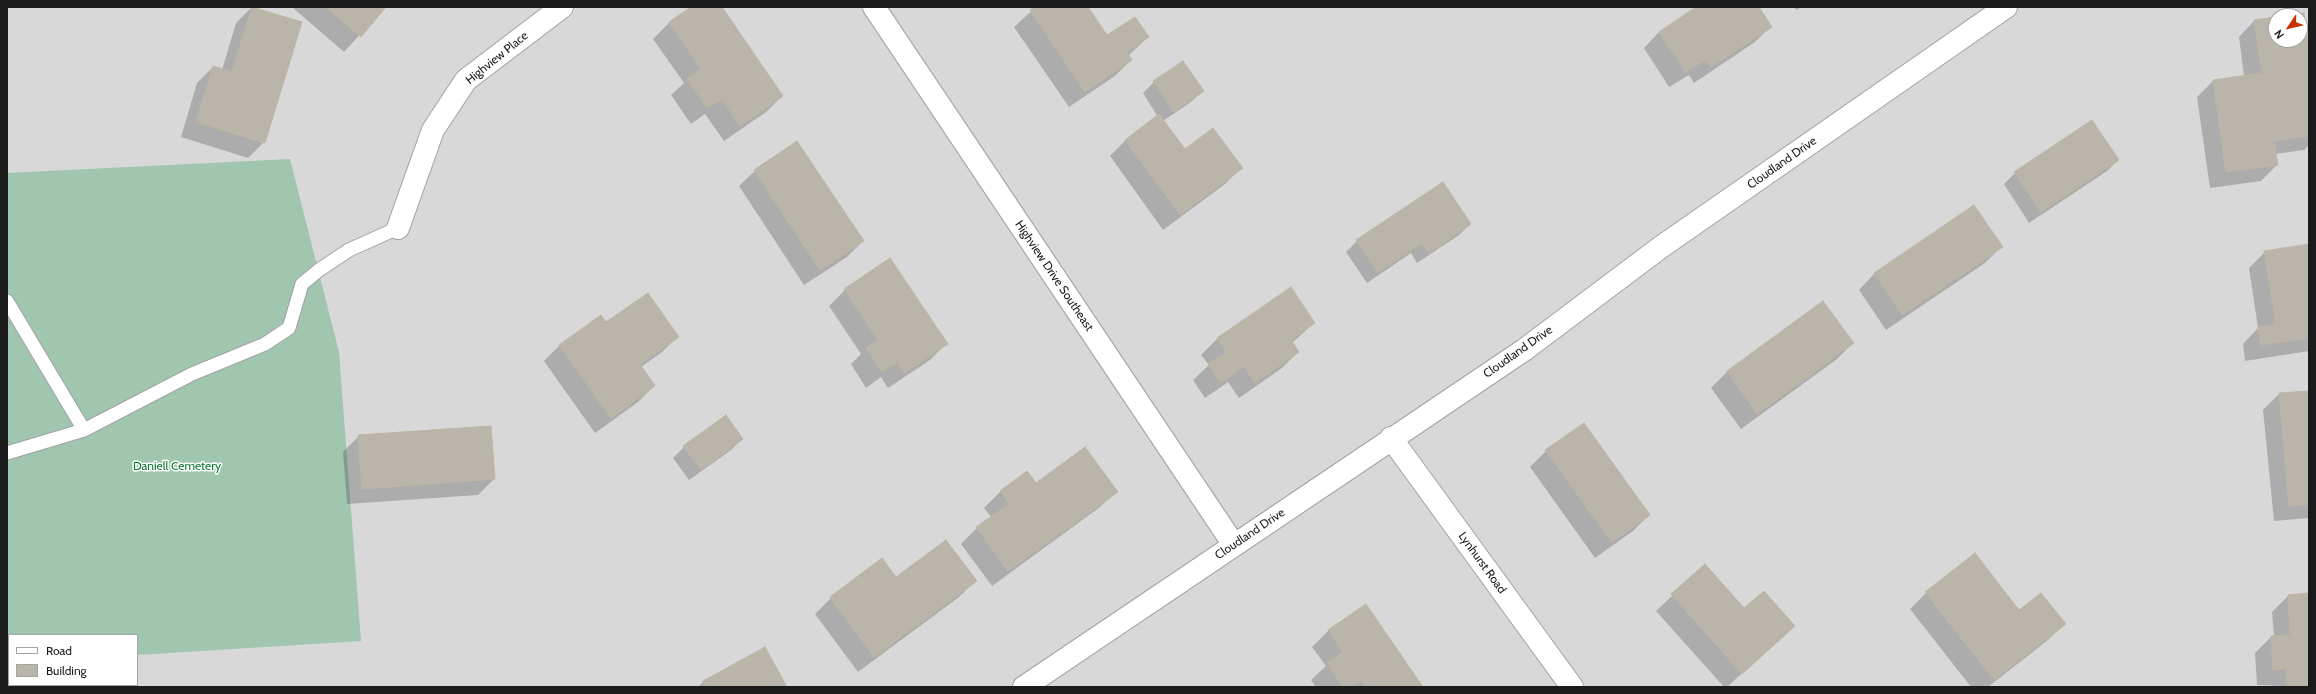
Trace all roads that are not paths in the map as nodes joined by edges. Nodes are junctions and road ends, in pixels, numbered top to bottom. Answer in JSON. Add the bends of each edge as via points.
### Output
{"nodes":[{"id":1,"x":562,"y":7,"type":"edge"},
{"id":2,"x":874,"y":7,"type":"edge"},
{"id":3,"x":2006,"y":7,"type":"edge"},
{"id":4,"x":398,"y":228,"type":"joint"},
{"id":5,"x":7,"y":301,"type":"edge"},
{"id":6,"x":84,"y":430,"type":"junction"},
{"id":7,"x":1391,"y":438,"type":"junction"},
{"id":8,"x":7,"y":453,"type":"edge"},
{"id":9,"x":1234,"y":545,"type":"junction"},
{"id":10,"x":1024,"y":687,"type":"edge"},
{"id":11,"x":1572,"y":687,"type":"edge"}],
"edges":[{"from":1,"to":4,"type":"street","name":"Highview Place","via":[[466,80],[433,130]]},
{"from":2,"to":9,"type":"street","name":"Highview Drive Southeast"},
{"from":3,"to":7,"type":"street","name":"Cloudland Drive","via":[[1661,247],[1524,350]]},
{"from":4,"to":6,"type":"lane","via":[[350,250],[302,284],[289,328],[265,344],[192,374]]},
{"from":5,"to":6,"type":"lane"},
{"from":6,"to":8,"type":"lane"},
{"from":7,"to":9,"type":"street","name":"Cloudland Drive"},
{"from":7,"to":11,"type":"street","name":"Lynhurst Road"},
{"from":9,"to":10,"type":"street","name":"Cloudland Drive"}]}
